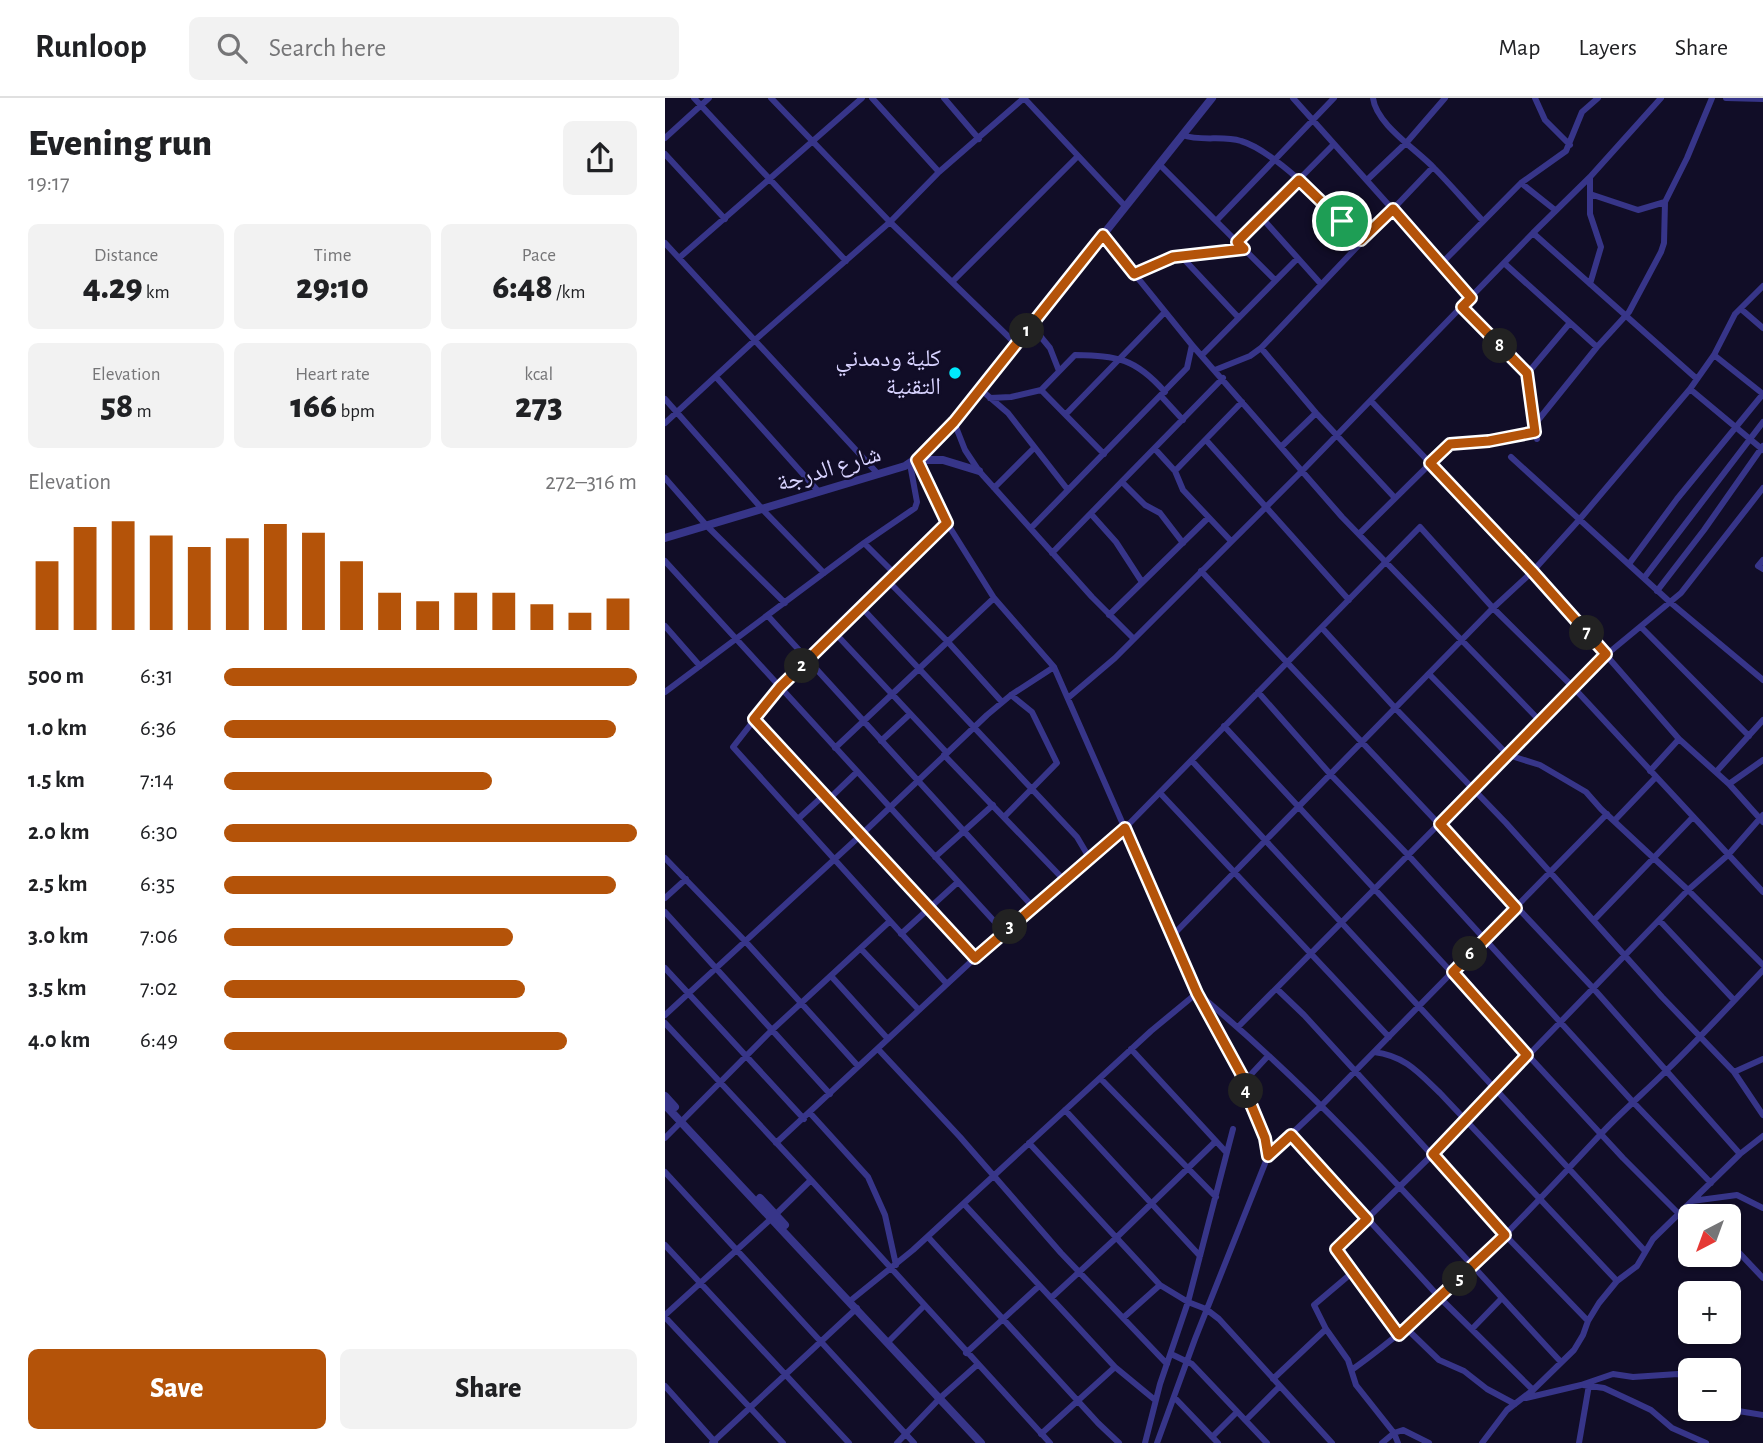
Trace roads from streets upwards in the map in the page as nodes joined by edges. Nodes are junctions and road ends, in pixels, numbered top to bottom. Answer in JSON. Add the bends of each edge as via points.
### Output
{"nodes":[{"id":1,"x":694,"y":98,"type":"edge"},
{"id":2,"x":709,"y":98,"type":"edge"},
{"id":3,"x":771,"y":98,"type":"edge"},
{"id":4,"x":862,"y":98,"type":"edge"},
{"id":5,"x":872,"y":98,"type":"edge"},
{"id":6,"x":944,"y":98,"type":"edge"},
{"id":7,"x":1024,"y":98,"type":"edge"},
{"id":8,"x":1212,"y":98,"type":"edge"},
{"id":9,"x":1293,"y":98,"type":"edge"},
{"id":10,"x":1334,"y":98,"type":"edge"},
{"id":11,"x":1373,"y":98,"type":"edge"},
{"id":12,"x":1445,"y":98,"type":"edge"},
{"id":13,"x":1535,"y":98,"type":"edge"},
{"id":14,"x":1598,"y":98,"type":"edge"},
{"id":15,"x":1661,"y":98,"type":"edge"},
{"id":16,"x":1712,"y":98,"type":"edge"},
{"id":17,"x":1726,"y":98,"type":"edge"},
{"id":18,"x":1763,"y":99,"type":"edge"},
{"id":19,"x":701,"y":106,"type":"junction"},
{"id":20,"x":1313,"y":120,"type":"junction"},
{"id":21,"x":1182,"y":135,"type":"junction"},
{"id":22,"x":665,"y":138,"type":"edge"},
{"id":23,"x":979,"y":139,"type":"junction"},
{"id":24,"x":1408,"y":142,"type":"junction"},
{"id":25,"x":811,"y":143,"type":"junction"},
{"id":26,"x":1334,"y":144,"type":"junction"},
{"id":27,"x":1570,"y":145,"type":"junction"},
{"id":28,"x":665,"y":154,"type":"edge"},
{"id":29,"x":1078,"y":156,"type":"junction"},
{"id":30,"x":1274,"y":160,"type":"junction"},
{"id":31,"x":1159,"y":164,"type":"junction"},
{"id":32,"x":1433,"y":167,"type":"junction"},
{"id":33,"x":939,"y":172,"type":"junction"},
{"id":34,"x":1590,"y":177,"type":"junction"},
{"id":35,"x":1299,"y":180,"type":"junction"},
{"id":36,"x":1367,"y":180,"type":"junction"},
{"id":37,"x":769,"y":181,"type":"junction"},
{"id":38,"x":1521,"y":183,"type":"junction"},
{"id":39,"x":1590,"y":194,"type":"junction"},
{"id":40,"x":1665,"y":202,"type":"junction"},
{"id":41,"x":1125,"y":206,"type":"junction"},
{"id":42,"x":1393,"y":209,"type":"junction"},
{"id":43,"x":1555,"y":210,"type":"junction"},
{"id":44,"x":1262,"y":218,"type":"junction"},
{"id":45,"x":725,"y":219,"type":"junction"},
{"id":46,"x":1216,"y":221,"type":"junction"},
{"id":47,"x":1483,"y":221,"type":"junction"},
{"id":48,"x":890,"y":222,"type":"junction"},
{"id":49,"x":1533,"y":233,"type":"junction"},
{"id":50,"x":1103,"y":235,"type":"junction"},
{"id":51,"x":1361,"y":240,"type":"junction"},
{"id":52,"x":1237,"y":242,"type":"junction"},
{"id":53,"x":665,"y":243,"type":"edge"},
{"id":54,"x":1244,"y":249,"type":"junction"},
{"id":55,"x":1180,"y":255,"type":"junction"},
{"id":56,"x":679,"y":258,"type":"junction"},
{"id":57,"x":1297,"y":258,"type":"junction"},
{"id":58,"x":845,"y":261,"type":"junction"},
{"id":59,"x":1504,"y":262,"type":"junction"},
{"id":60,"x":1441,"y":264,"type":"junction"},
{"id":61,"x":1134,"y":274,"type":"junction"},
{"id":62,"x":1275,"y":280,"type":"junction"},
{"id":63,"x":953,"y":281,"type":"junction"},
{"id":64,"x":1320,"y":283,"type":"junction"},
{"id":65,"x":1590,"y":284,"type":"junction"},
{"id":66,"x":1763,"y":286,"type":"edge"},
{"id":67,"x":1471,"y":298,"type":"junction"},
{"id":68,"x":1462,"y":307,"type":"junction"},
{"id":69,"x":1741,"y":309,"type":"junction"},
{"id":70,"x":1164,"y":312,"type":"junction"},
{"id":71,"x":1626,"y":316,"type":"junction"},
{"id":72,"x":1238,"y":317,"type":"junction"},
{"id":73,"x":1569,"y":324,"type":"junction"},
{"id":74,"x":1031,"y":325,"type":"junction"},
{"id":75,"x":1763,"y":328,"type":"edge"},
{"id":76,"x":755,"y":340,"type":"junction"},
{"id":77,"x":1016,"y":344,"type":"junction"},
{"id":78,"x":1192,"y":345,"type":"junction"},
{"id":79,"x":1597,"y":347,"type":"junction"},
{"id":80,"x":1261,"y":348,"type":"junction"},
{"id":81,"x":1202,"y":355,"type":"junction"},
{"id":82,"x":1714,"y":355,"type":"junction"},
{"id":83,"x":1118,"y":357,"type":"junction"},
{"id":84,"x":1215,"y":370,"type":"junction"},
{"id":85,"x":1059,"y":371,"type":"junction"},
{"id":86,"x":1527,"y":373,"type":"junction"},
{"id":87,"x":716,"y":377,"type":"junction"},
{"id":88,"x":1223,"y":378,"type":"junction"},
{"id":89,"x":1697,"y":379,"type":"junction"},
{"id":90,"x":980,"y":389,"type":"junction"},
{"id":91,"x":1690,"y":389,"type":"junction"},
{"id":92,"x":1041,"y":390,"type":"junction"},
{"id":93,"x":1163,"y":394,"type":"junction"},
{"id":94,"x":1763,"y":394,"type":"edge"},
{"id":95,"x":990,"y":398,"type":"junction"},
{"id":96,"x":665,"y":399,"type":"edge"},
{"id":97,"x":1242,"y":401,"type":"junction"},
{"id":98,"x":1371,"y":401,"type":"junction"},
{"id":99,"x":677,"y":412,"type":"junction"},
{"id":100,"x":1316,"y":413,"type":"junction"},
{"id":101,"x":1066,"y":414,"type":"junction"},
{"id":102,"x":1183,"y":420,"type":"junction"},
{"id":103,"x":954,"y":422,"type":"junction"},
{"id":104,"x":1763,"y":422,"type":"edge"},
{"id":105,"x":665,"y":423,"type":"edge"},
{"id":106,"x":1736,"y":428,"type":"junction"},
{"id":107,"x":1536,"y":432,"type":"junction"},
{"id":108,"x":1337,"y":436,"type":"junction"},
{"id":109,"x":1206,"y":440,"type":"junction"},
{"id":110,"x":1749,"y":440,"type":"junction"},
{"id":111,"x":1282,"y":446,"type":"junction"},
{"id":112,"x":1034,"y":449,"type":"junction"},
{"id":113,"x":1154,"y":449,"type":"junction"},
{"id":114,"x":1762,"y":449,"type":"edge"},
{"id":115,"x":1104,"y":454,"type":"junction"},
{"id":116,"x":1511,"y":457,"type":"dead end"},
{"id":117,"x":914,"y":462,"type":"junction"},
{"id":118,"x":1430,"y":463,"type":"junction"},
{"id":119,"x":1303,"y":470,"type":"junction"},
{"id":120,"x":979,"y":471,"type":"junction"},
{"id":121,"x":1175,"y":471,"type":"junction"},
{"id":122,"x":878,"y":474,"type":"junction"},
{"id":123,"x":665,"y":478,"type":"edge"},
{"id":124,"x":1122,"y":482,"type":"junction"},
{"id":125,"x":994,"y":488,"type":"junction"},
{"id":126,"x":1763,"y":488,"type":"edge"},
{"id":127,"x":1068,"y":490,"type":"junction"},
{"id":128,"x":819,"y":492,"type":"junction"},
{"id":129,"x":1395,"y":498,"type":"junction"},
{"id":130,"x":1266,"y":506,"type":"junction"},
{"id":131,"x":763,"y":510,"type":"junction"},
{"id":132,"x":1091,"y":514,"type":"junction"},
{"id":133,"x":1208,"y":517,"type":"junction"},
{"id":134,"x":1579,"y":520,"type":"junction"},
{"id":135,"x":947,"y":523,"type":"junction"},
{"id":136,"x":707,"y":526,"type":"junction"},
{"id":137,"x":1031,"y":528,"type":"junction"},
{"id":138,"x":1359,"y":534,"type":"junction"},
{"id":139,"x":665,"y":538,"type":"edge"},
{"id":140,"x":1231,"y":541,"type":"junction"},
{"id":141,"x":864,"y":543,"type":"junction"},
{"id":142,"x":1183,"y":543,"type":"junction"},
{"id":143,"x":1052,"y":553,"type":"junction"},
{"id":144,"x":1763,"y":560,"type":"edge"},
{"id":145,"x":665,"y":561,"type":"edge"},
{"id":146,"x":1387,"y":562,"type":"junction"},
{"id":147,"x":1629,"y":564,"type":"junction"},
{"id":148,"x":1763,"y":569,"type":"edge"},
{"id":149,"x":1201,"y":571,"type":"junction"},
{"id":150,"x":1532,"y":571,"type":"junction"},
{"id":151,"x":824,"y":573,"type":"junction"},
{"id":152,"x":897,"y":575,"type":"junction"},
{"id":153,"x":1644,"y":579,"type":"junction"},
{"id":154,"x":889,"y":582,"type":"junction"},
{"id":155,"x":1142,"y":582,"type":"junction"},
{"id":156,"x":1657,"y":591,"type":"junction"},
{"id":157,"x":994,"y":598,"type":"junction"},
{"id":158,"x":1349,"y":600,"type":"junction"},
{"id":159,"x":785,"y":603,"type":"junction"},
{"id":160,"x":1671,"y":603,"type":"junction"},
{"id":161,"x":862,"y":608,"type":"junction"},
{"id":162,"x":1493,"y":608,"type":"junction"},
{"id":163,"x":1109,"y":615,"type":"junction"},
{"id":164,"x":768,"y":616,"type":"junction"},
{"id":165,"x":665,"y":626,"type":"edge"},
{"id":166,"x":1641,"y":627,"type":"junction"},
{"id":167,"x":1322,"y":628,"type":"junction"},
{"id":168,"x":835,"y":633,"type":"junction"},
{"id":169,"x":736,"y":639,"type":"junction"},
{"id":170,"x":1134,"y":639,"type":"junction"},
{"id":171,"x":1464,"y":640,"type":"junction"},
{"id":172,"x":948,"y":642,"type":"junction"},
{"id":173,"x":1606,"y":654,"type":"junction"},
{"id":174,"x":807,"y":661,"type":"junction"},
{"id":175,"x":1287,"y":662,"type":"junction"},
{"id":176,"x":700,"y":666,"type":"junction"},
{"id":177,"x":1054,"y":667,"type":"junction"},
{"id":178,"x":919,"y":669,"type":"junction"},
{"id":179,"x":1430,"y":675,"type":"junction"},
{"id":180,"x":1763,"y":680,"type":"edge"},
{"id":181,"x":780,"y":687,"type":"junction"},
{"id":182,"x":1574,"y":688,"type":"junction"},
{"id":183,"x":665,"y":692,"type":"edge"},
{"id":184,"x":1258,"y":692,"type":"junction"},
{"id":185,"x":892,"y":694,"type":"junction"},
{"id":186,"x":1011,"y":695,"type":"junction"},
{"id":187,"x":1068,"y":698,"type":"junction"},
{"id":188,"x":1002,"y":702,"type":"junction"},
{"id":189,"x":1396,"y":709,"type":"junction"},
{"id":190,"x":910,"y":714,"type":"junction"},
{"id":191,"x":754,"y":719,"type":"junction"},
{"id":192,"x":1763,"y":720,"type":"edge"},
{"id":193,"x":863,"y":722,"type":"junction"},
{"id":194,"x":1541,"y":722,"type":"junction"},
{"id":195,"x":1224,"y":726,"type":"junction"},
{"id":196,"x":973,"y":728,"type":"junction"},
{"id":197,"x":1749,"y":736,"type":"junction"},
{"id":198,"x":1679,"y":739,"type":"junction"},
{"id":199,"x":881,"y":741,"type":"junction"},
{"id":200,"x":1363,"y":743,"type":"junction"},
{"id":201,"x":835,"y":748,"type":"junction"},
{"id":202,"x":946,"y":754,"type":"junction"},
{"id":203,"x":1508,"y":755,"type":"junction"},
{"id":204,"x":1763,"y":760,"type":"edge"},
{"id":205,"x":1192,"y":761,"type":"junction"},
{"id":206,"x":1650,"y":771,"type":"junction"},
{"id":207,"x":857,"y":772,"type":"junction"},
{"id":208,"x":1716,"y":772,"type":"junction"},
{"id":209,"x":1331,"y":775,"type":"junction"},
{"id":210,"x":1656,"y":777,"type":"junction"},
{"id":211,"x":917,"y":782,"type":"junction"},
{"id":212,"x":1729,"y":784,"type":"junction"},
{"id":213,"x":1031,"y":790,"type":"junction"},
{"id":214,"x":1473,"y":791,"type":"junction"},
{"id":215,"x":1160,"y":793,"type":"junction"},
{"id":216,"x":826,"y":797,"type":"junction"},
{"id":217,"x":993,"y":805,"type":"junction"},
{"id":218,"x":1300,"y":807,"type":"junction"},
{"id":219,"x":890,"y":808,"type":"junction"},
{"id":220,"x":1607,"y":814,"type":"junction"},
{"id":221,"x":1004,"y":817,"type":"junction"},
{"id":222,"x":1693,"y":817,"type":"junction"},
{"id":223,"x":1762,"y":818,"type":"edge"},
{"id":224,"x":798,"y":819,"type":"junction"},
{"id":225,"x":1615,"y":820,"type":"junction"},
{"id":226,"x":1440,"y":824,"type":"junction"},
{"id":227,"x":1125,"y":828,"type":"junction"},
{"id":228,"x":964,"y":831,"type":"junction"},
{"id":229,"x":862,"y":834,"type":"junction"},
{"id":230,"x":1266,"y":842,"type":"junction"},
{"id":231,"x":1728,"y":855,"type":"junction"},
{"id":232,"x":1409,"y":856,"type":"junction"},
{"id":233,"x":935,"y":857,"type":"junction"},
{"id":234,"x":665,"y":858,"type":"edge"},
{"id":235,"x":1090,"y":859,"type":"junction"},
{"id":236,"x":1655,"y":859,"type":"junction"},
{"id":237,"x":834,"y":860,"type":"junction"},
{"id":238,"x":1551,"y":872,"type":"junction"},
{"id":239,"x":1235,"y":873,"type":"junction"},
{"id":240,"x":685,"y":879,"type":"junction"},
{"id":241,"x":958,"y":881,"type":"junction"},
{"id":242,"x":1065,"y":881,"type":"junction"},
{"id":243,"x":1376,"y":889,"type":"junction"},
{"id":244,"x":1688,"y":890,"type":"junction"},
{"id":245,"x":1763,"y":892,"type":"edge"},
{"id":246,"x":665,"y":898,"type":"edge"},
{"id":247,"x":1033,"y":907,"type":"junction"},
{"id":248,"x":1516,"y":908,"type":"junction"},
{"id":249,"x":929,"y":909,"type":"junction"},
{"id":250,"x":665,"y":912,"type":"edge"},
{"id":251,"x":1594,"y":920,"type":"junction"},
{"id":252,"x":1660,"y":921,"type":"junction"},
{"id":253,"x":889,"y":922,"type":"junction"},
{"id":254,"x":1342,"y":924,"type":"junction"},
{"id":255,"x":1004,"y":932,"type":"junction"},
{"id":256,"x":901,"y":934,"type":"junction"},
{"id":257,"x":1173,"y":936,"type":"junction"},
{"id":258,"x":1486,"y":938,"type":"junction"},
{"id":259,"x":745,"y":941,"type":"junction"},
{"id":260,"x":861,"y":949,"type":"junction"},
{"id":261,"x":1311,"y":955,"type":"junction"},
{"id":262,"x":1626,"y":957,"type":"junction"},
{"id":263,"x":975,"y":958,"type":"junction"},
{"id":264,"x":665,"y":968,"type":"edge"},
{"id":265,"x":716,"y":968,"type":"junction"},
{"id":266,"x":1763,"y":968,"type":"edge"},
{"id":267,"x":1453,"y":972,"type":"junction"},
{"id":268,"x":831,"y":976,"type":"junction"},
{"id":269,"x":947,"y":984,"type":"junction"},
{"id":270,"x":1593,"y":988,"type":"junction"},
{"id":271,"x":1278,"y":990,"type":"junction"},
{"id":272,"x":689,"y":993,"type":"junction"},
{"id":273,"x":1197,"y":993,"type":"junction"},
{"id":274,"x":1734,"y":1000,"type":"junction"},
{"id":275,"x":801,"y":1003,"type":"junction"},
{"id":276,"x":1418,"y":1007,"type":"junction"},
{"id":277,"x":919,"y":1010,"type":"junction"},
{"id":278,"x":665,"y":1015,"type":"edge"},
{"id":279,"x":1561,"y":1021,"type":"junction"},
{"id":280,"x":665,"y":1023,"type":"edge"},
{"id":281,"x":1238,"y":1027,"type":"junction"},
{"id":282,"x":773,"y":1029,"type":"junction"},
{"id":283,"x":1389,"y":1037,"type":"junction"},
{"id":284,"x":1700,"y":1037,"type":"junction"},
{"id":285,"x":888,"y":1039,"type":"junction"},
{"id":286,"x":878,"y":1049,"type":"junction"},
{"id":287,"x":1131,"y":1049,"type":"junction"},
{"id":288,"x":1374,"y":1052,"type":"junction"},
{"id":289,"x":1527,"y":1055,"type":"junction"},
{"id":290,"x":746,"y":1056,"type":"junction"},
{"id":291,"x":1268,"y":1056,"type":"junction"},
{"id":292,"x":1763,"y":1059,"type":"edge"},
{"id":293,"x":858,"y":1066,"type":"junction"},
{"id":294,"x":1667,"y":1070,"type":"junction"},
{"id":295,"x":1355,"y":1072,"type":"junction"},
{"id":296,"x":1734,"y":1072,"type":"junction"},
{"id":297,"x":1100,"y":1078,"type":"junction"},
{"id":298,"x":1245,"y":1081,"type":"junction"},
{"id":299,"x":718,"y":1082,"type":"junction"},
{"id":300,"x":1496,"y":1088,"type":"junction"},
{"id":301,"x":829,"y":1094,"type":"junction"},
{"id":302,"x":665,"y":1096,"type":"edge"},
{"id":303,"x":1633,"y":1102,"type":"junction"},
{"id":304,"x":665,"y":1105,"type":"edge"},
{"id":305,"x":1322,"y":1105,"type":"junction"},
{"id":306,"x":1065,"y":1110,"type":"junction"},
{"id":307,"x":810,"y":1113,"type":"junction"},
{"id":308,"x":1763,"y":1115,"type":"edge"},
{"id":309,"x":804,"y":1119,"type":"junction"},
{"id":310,"x":683,"y":1120,"type":"junction"},
{"id":311,"x":1465,"y":1120,"type":"junction"},
{"id":312,"x":1233,"y":1129,"type":"dead end"},
{"id":313,"x":1601,"y":1134,"type":"junction"},
{"id":314,"x":1291,"y":1135,"type":"junction"},
{"id":315,"x":1763,"y":1136,"type":"edge"},
{"id":316,"x":665,"y":1139,"type":"edge"},
{"id":317,"x":1216,"y":1141,"type":"junction"},
{"id":318,"x":776,"y":1143,"type":"junction"},
{"id":319,"x":1029,"y":1143,"type":"junction"},
{"id":320,"x":1226,"y":1152,"type":"junction"},
{"id":321,"x":1433,"y":1154,"type":"junction"},
{"id":322,"x":1741,"y":1154,"type":"junction"},
{"id":323,"x":1268,"y":1156,"type":"junction"},
{"id":324,"x":1188,"y":1168,"type":"junction"},
{"id":325,"x":1569,"y":1169,"type":"junction"},
{"id":326,"x":665,"y":1172,"type":"edge"},
{"id":327,"x":994,"y":1176,"type":"junction"},
{"id":328,"x":811,"y":1180,"type":"junction"},
{"id":329,"x":1711,"y":1183,"type":"junction"},
{"id":330,"x":1399,"y":1187,"type":"junction"},
{"id":331,"x":1216,"y":1197,"type":"junction"},
{"id":332,"x":1539,"y":1201,"type":"junction"},
{"id":333,"x":1692,"y":1201,"type":"junction"},
{"id":334,"x":964,"y":1204,"type":"junction"},
{"id":335,"x":1151,"y":1204,"type":"junction"},
{"id":336,"x":1689,"y":1204,"type":"edge"},
{"id":337,"x":1763,"y":1208,"type":"edge"},
{"id":338,"x":1678,"y":1213,"type":"edge"},
{"id":339,"x":1678,"y":1215,"type":"edge"},
{"id":340,"x":774,"y":1217,"type":"junction"},
{"id":341,"x":1367,"y":1219,"type":"junction"},
{"id":342,"x":1505,"y":1235,"type":"junction"},
{"id":343,"x":928,"y":1237,"type":"junction"},
{"id":344,"x":1116,"y":1238,"type":"junction"},
{"id":345,"x":665,"y":1245,"type":"edge"},
{"id":346,"x":737,"y":1249,"type":"junction"},
{"id":347,"x":1645,"y":1251,"type":"junction"},
{"id":348,"x":1741,"y":1255,"type":"edge"},
{"id":349,"x":1200,"y":1256,"type":"junction"},
{"id":350,"x":1473,"y":1266,"type":"junction"},
{"id":351,"x":893,"y":1267,"type":"junction"},
{"id":352,"x":1353,"y":1272,"type":"junction"},
{"id":353,"x":1079,"y":1273,"type":"junction"},
{"id":354,"x":1763,"y":1278,"type":"edge"},
{"id":355,"x":1617,"y":1281,"type":"junction"},
{"id":356,"x":700,"y":1283,"type":"junction"},
{"id":357,"x":1160,"y":1285,"type":"junction"},
{"id":358,"x":1039,"y":1286,"type":"junction"},
{"id":359,"x":1051,"y":1298,"type":"junction"},
{"id":360,"x":1440,"y":1298,"type":"junction"},
{"id":361,"x":1502,"y":1298,"type":"junction"},
{"id":362,"x":1188,"y":1302,"type":"junction"},
{"id":363,"x":854,"y":1304,"type":"junction"},
{"id":364,"x":924,"y":1306,"type":"junction"},
{"id":365,"x":1206,"y":1309,"type":"junction"},
{"id":366,"x":665,"y":1316,"type":"edge"},
{"id":367,"x":1123,"y":1318,"type":"junction"},
{"id":368,"x":1003,"y":1319,"type":"junction"},
{"id":369,"x":1588,"y":1321,"type":"junction"},
{"id":370,"x":1406,"y":1328,"type":"junction"},
{"id":371,"x":1326,"y":1329,"type":"junction"},
{"id":372,"x":1472,"y":1329,"type":"junction"},
{"id":373,"x":1399,"y":1335,"type":"junction"},
{"id":374,"x":822,"y":1342,"type":"junction"},
{"id":375,"x":888,"y":1342,"type":"junction"},
{"id":376,"x":966,"y":1353,"type":"junction"},
{"id":377,"x":1171,"y":1354,"type":"junction"},
{"id":378,"x":1187,"y":1360,"type":"junction"},
{"id":379,"x":1561,"y":1362,"type":"junction"},
{"id":380,"x":1167,"y":1364,"type":"junction"},
{"id":381,"x":977,"y":1365,"type":"junction"},
{"id":382,"x":1115,"y":1367,"type":"junction"},
{"id":383,"x":1353,"y":1369,"type":"junction"},
{"id":384,"x":1678,"y":1374,"type":"edge"},
{"id":385,"x":786,"y":1375,"type":"junction"},
{"id":386,"x":1273,"y":1379,"type":"junction"},
{"id":387,"x":1585,"y":1385,"type":"junction"},
{"id":388,"x":665,"y":1386,"type":"edge"},
{"id":389,"x":1280,"y":1386,"type":"junction"},
{"id":390,"x":1533,"y":1390,"type":"junction"},
{"id":391,"x":1174,"y":1396,"type":"junction"},
{"id":392,"x":940,"y":1398,"type":"junction"},
{"id":393,"x":1524,"y":1398,"type":"junction"},
{"id":394,"x":1156,"y":1400,"type":"junction"},
{"id":395,"x":1079,"y":1401,"type":"junction"},
{"id":396,"x":1515,"y":1404,"type":"junction"},
{"id":397,"x":751,"y":1408,"type":"junction"},
{"id":398,"x":1741,"y":1411,"type":"edge"},
{"id":399,"x":1237,"y":1412,"type":"junction"},
{"id":400,"x":1763,"y":1415,"type":"edge"},
{"id":401,"x":1246,"y":1420,"type":"junction"},
{"id":402,"x":1394,"y":1433,"type":"junction"},
{"id":403,"x":906,"y":1434,"type":"junction"},
{"id":404,"x":1041,"y":1434,"type":"junction"},
{"id":405,"x":1212,"y":1437,"type":"junction"},
{"id":406,"x":714,"y":1442,"type":"edge"},
{"id":407,"x":1145,"y":1442,"type":"edge"},
{"id":408,"x":783,"y":1443,"type":"edge"},
{"id":409,"x":849,"y":1443,"type":"edge"},
{"id":410,"x":897,"y":1443,"type":"edge"},
{"id":411,"x":915,"y":1443,"type":"edge"},
{"id":412,"x":981,"y":1443,"type":"edge"},
{"id":413,"x":1050,"y":1443,"type":"edge"},
{"id":414,"x":1119,"y":1443,"type":"edge"},
{"id":415,"x":1156,"y":1443,"type":"edge"},
{"id":416,"x":1218,"y":1443,"type":"edge"},
{"id":417,"x":1267,"y":1443,"type":"edge"},
{"id":418,"x":1332,"y":1443,"type":"edge"},
{"id":419,"x":1382,"y":1443,"type":"edge"},
{"id":420,"x":1398,"y":1443,"type":"edge"},
{"id":421,"x":1429,"y":1443,"type":"edge"},
{"id":422,"x":1482,"y":1443,"type":"edge"},
{"id":423,"x":1580,"y":1443,"type":"edge"},
{"id":424,"x":1706,"y":1443,"type":"edge"}],
"edges":[{"from":1,"to":19,"type":"street"},
{"from":2,"to":19,"type":"street"},
{"from":3,"to":25,"type":"street"},
{"from":4,"to":25,"type":"street"},
{"from":5,"to":33,"type":"street"},
{"from":6,"to":23,"type":"street"},
{"from":7,"to":23,"type":"street"},
{"from":7,"to":29,"type":"street"},
{"from":8,"to":21,"type":"street","name":"شارع الدرجة"},
{"from":9,"to":20,"type":"street"},
{"from":10,"to":20,"type":"street"},
{"from":11,"to":24,"type":"street","via":[[1378,112]]},
{"from":12,"to":24,"type":"street"},
{"from":13,"to":27,"type":"street","via":[[1545,120]]},
{"from":14,"to":27,"type":"street","via":[[1582,112]]},
{"from":15,"to":34,"type":"street"},
{"from":16,"to":40,"type":"street"},
{"from":17,"to":18,"type":"street"},
{"from":19,"to":22,"type":"street"},
{"from":19,"to":37,"type":"street"},
{"from":20,"to":26,"type":"street"},
{"from":20,"to":30,"type":"street"},
{"from":21,"to":30,"type":"street","via":[[1239,140]]},
{"from":21,"to":31,"type":"street","name":"شارع الدرجة"},
{"from":23,"to":33,"type":"street"},
{"from":24,"to":32,"type":"street"},
{"from":24,"to":36,"type":"street"},
{"from":25,"to":37,"type":"street"},
{"from":25,"to":48,"type":"street"},
{"from":26,"to":35,"type":"street"},
{"from":26,"to":36,"type":"street"},
{"from":27,"to":38,"type":"street"},
{"from":28,"to":45,"type":"street"},
{"from":29,"to":41,"type":"street"},
{"from":29,"to":63,"type":"street"},
{"from":30,"to":35,"type":"street"},
{"from":30,"to":46,"type":"street"},
{"from":31,"to":41,"type":"street","name":"شارع الدرجة"},
{"from":31,"to":46,"type":"street"},
{"from":32,"to":42,"type":"street"},
{"from":32,"to":47,"type":"street"},
{"from":33,"to":48,"type":"street"},
{"from":34,"to":39,"type":"street"},
{"from":34,"to":43,"type":"street"},
{"from":35,"to":44,"type":"street"},
{"from":35,"to":51,"type":"street"},
{"from":36,"to":42,"type":"street"},
{"from":37,"to":45,"type":"street"},
{"from":37,"to":58,"type":"street"},
{"from":38,"to":43,"type":"street"},
{"from":38,"to":47,"type":"street"},
{"from":39,"to":40,"type":"street","via":[[1638,210]]},
{"from":39,"to":65,"type":"street","via":[[1590,214],[1601,247]]},
{"from":40,"to":71,"type":"street","via":[[1661,252]]},
{"from":41,"to":50,"type":"street","name":"شارع الدرجة"},
{"from":42,"to":51,"type":"street"},
{"from":42,"to":60,"type":"street"},
{"from":43,"to":49,"type":"street"},
{"from":44,"to":52,"type":"street"},
{"from":44,"to":57,"type":"street"},
{"from":45,"to":56,"type":"street"},
{"from":46,"to":52,"type":"street"},
{"from":47,"to":60,"type":"street"},
{"from":48,"to":58,"type":"street"},
{"from":48,"to":63,"type":"street"},
{"from":49,"to":59,"type":"street"},
{"from":49,"to":65,"type":"street"},
{"from":50,"to":61,"type":"street"},
{"from":50,"to":74,"type":"street","name":"شارع الدرجة"},
{"from":51,"to":64,"type":"street"},
{"from":52,"to":54,"type":"street"},
{"from":53,"to":56,"type":"street"},
{"from":54,"to":55,"type":"street"},
{"from":54,"to":62,"type":"street"},
{"from":55,"to":61,"type":"street"},
{"from":55,"to":72,"type":"street"},
{"from":56,"to":76,"type":"street"},
{"from":57,"to":62,"type":"street"},
{"from":57,"to":64,"type":"street"},
{"from":58,"to":76,"type":"street"},
{"from":59,"to":67,"type":"street"},
{"from":59,"to":73,"type":"street"},
{"from":60,"to":67,"type":"street"},
{"from":61,"to":70,"type":"street"},
{"from":62,"to":72,"type":"street"},
{"from":63,"to":77,"type":"street"},
{"from":64,"to":80,"type":"street"},
{"from":65,"to":71,"type":"street"},
{"from":66,"to":69,"type":"street"},
{"from":67,"to":68,"type":"street"},
{"from":68,"to":86,"type":"street"},
{"from":68,"to":98,"type":"street"},
{"from":69,"to":75,"type":"street"},
{"from":69,"to":82,"type":"street"},
{"from":70,"to":78,"type":"street"},
{"from":70,"to":83,"type":"street"},
{"from":71,"to":79,"type":"street"},
{"from":71,"to":89,"type":"street"},
{"from":72,"to":81,"type":"street"},
{"from":73,"to":79,"type":"street"},
{"from":73,"to":86,"type":"street"},
{"from":74,"to":77,"type":"street","name":"شارع الدرجة"},
{"from":74,"to":85,"type":"street","via":[[1050,348]]},
{"from":76,"to":87,"type":"street"},
{"from":76,"to":122,"type":"street"},
{"from":77,"to":90,"type":"street","name":"شارع الدرجة"},
{"from":78,"to":81,"type":"street"},
{"from":78,"to":93,"type":"street","via":[[1187,368]]},
{"from":79,"to":107,"type":"street"},
{"from":80,"to":84,"type":"street"},
{"from":80,"to":100,"type":"street"},
{"from":81,"to":84,"type":"street"},
{"from":82,"to":89,"type":"street"},
{"from":82,"to":94,"type":"street"},
{"from":83,"to":85,"type":"street","via":[[1073,355]]},
{"from":83,"to":93,"type":"street","via":[[1146,372]]},
{"from":83,"to":101,"type":"street"},
{"from":84,"to":88,"type":"street"},
{"from":85,"to":92,"type":"street"},
{"from":86,"to":107,"type":"street"},
{"from":87,"to":99,"type":"street"},
{"from":87,"to":128,"type":"street"},
{"from":88,"to":97,"type":"street"},
{"from":88,"to":102,"type":"street"},
{"from":89,"to":91,"type":"street"},
{"from":90,"to":95,"type":"street"},
{"from":90,"to":103,"type":"street","name":"شارع الدرجة"},
{"from":91,"to":106,"type":"street"},
{"from":91,"to":134,"type":"street"},
{"from":92,"to":95,"type":"street"},
{"from":92,"to":101,"type":"street"},
{"from":93,"to":102,"type":"street"},
{"from":93,"to":115,"type":"street"},
{"from":94,"to":106,"type":"street"},
{"from":95,"to":112,"type":"street","via":[[1008,413]]},
{"from":96,"to":99,"type":"street"},
{"from":97,"to":109,"type":"street"},
{"from":97,"to":111,"type":"street"},
{"from":98,"to":108,"type":"street"},
{"from":98,"to":118,"type":"street"},
{"from":99,"to":105,"type":"street"},
{"from":99,"to":131,"type":"street"},
{"from":100,"to":108,"type":"street"},
{"from":100,"to":111,"type":"street"},
{"from":101,"to":115,"type":"street"},
{"from":102,"to":113,"type":"street"},
{"from":103,"to":117,"type":"street","name":"شارع الدرجة"},
{"from":103,"to":120,"type":"street"},
{"from":104,"to":110,"type":"street"},
{"from":106,"to":110,"type":"street"},
{"from":106,"to":147,"type":"street"},
{"from":107,"to":118,"type":"street","via":[[1450,444]]},
{"from":108,"to":119,"type":"street"},
{"from":108,"to":129,"type":"street"},
{"from":109,"to":121,"type":"street"},
{"from":109,"to":130,"type":"street"},
{"from":110,"to":114,"type":"street"},
{"from":110,"to":153,"type":"street"},
{"from":111,"to":119,"type":"street"},
{"from":112,"to":125,"type":"street"},
{"from":112,"to":127,"type":"street"},
{"from":113,"to":121,"type":"street"},
{"from":113,"to":124,"type":"street"},
{"from":114,"to":156,"type":"street"},
{"from":115,"to":127,"type":"street"},
{"from":116,"to":134,"type":"street"},
{"from":117,"to":120,"type":"street","via":[[943,460]]},
{"from":117,"to":122,"type":"street","name":"شارع الدرجة"},
{"from":117,"to":135,"type":"street"},
{"from":117,"to":141,"type":"street","via":[[915,508]]},
{"from":118,"to":129,"type":"street"},
{"from":118,"to":150,"type":"street"},
{"from":119,"to":130,"type":"street"},
{"from":119,"to":138,"type":"street"},
{"from":120,"to":125,"type":"street"},
{"from":121,"to":133,"type":"street","via":[[1182,490]]},
{"from":122,"to":128,"type":"street","name":"شارع الدرجة"},
{"from":123,"to":136,"type":"street"},
{"from":124,"to":132,"type":"street"},
{"from":124,"to":142,"type":"street","via":[[1145,506],[1160,513]]},
{"from":125,"to":137,"type":"street"},
{"from":126,"to":160,"type":"street"},
{"from":127,"to":137,"type":"street"},
{"from":128,"to":131,"type":"street","name":"شارع الدرجة"},
{"from":129,"to":138,"type":"street"},
{"from":130,"to":140,"type":"street"},
{"from":130,"to":158,"type":"street"},
{"from":131,"to":136,"type":"street","name":"شارع الدرجة"},
{"from":131,"to":151,"type":"street"},
{"from":132,"to":143,"type":"street"},
{"from":132,"to":155,"type":"street"},
{"from":133,"to":140,"type":"street"},
{"from":133,"to":142,"type":"street"},
{"from":134,"to":147,"type":"street"},
{"from":134,"to":150,"type":"street"},
{"from":135,"to":152,"type":"street"},
{"from":135,"to":157,"type":"street"},
{"from":136,"to":139,"type":"street","name":"شارع الدرجة"},
{"from":136,"to":159,"type":"street"},
{"from":137,"to":143,"type":"street"},
{"from":138,"to":146,"type":"street"},
{"from":140,"to":149,"type":"street"},
{"from":141,"to":151,"type":"street"},
{"from":141,"to":152,"type":"street"},
{"from":142,"to":155,"type":"street"},
{"from":143,"to":163,"type":"street"},
{"from":144,"to":148,"type":"street","via":[[1758,566]]},
{"from":145,"to":169,"type":"street"},
{"from":146,"to":158,"type":"street"},
{"from":146,"to":162,"type":"street","via":[[1420,527]]},
{"from":146,"to":171,"type":"street"},
{"from":147,"to":153,"type":"street"},
{"from":149,"to":170,"type":"street"},
{"from":149,"to":175,"type":"street"},
{"from":150,"to":162,"type":"street"},
{"from":150,"to":173,"type":"street"},
{"from":151,"to":159,"type":"street"},
{"from":152,"to":154,"type":"street"},
{"from":153,"to":156,"type":"street"},
{"from":154,"to":161,"type":"street"},
{"from":154,"to":172,"type":"street"},
{"from":155,"to":163,"type":"street"},
{"from":156,"to":160,"type":"street"},
{"from":157,"to":172,"type":"street"},
{"from":157,"to":177,"type":"street"},
{"from":158,"to":167,"type":"street"},
{"from":159,"to":164,"type":"street"},
{"from":160,"to":166,"type":"street"},
{"from":160,"to":180,"type":"street"},
{"from":161,"to":168,"type":"street"},
{"from":161,"to":178,"type":"street"},
{"from":162,"to":171,"type":"street"},
{"from":162,"to":182,"type":"street"},
{"from":163,"to":170,"type":"street"},
{"from":164,"to":169,"type":"street"},
{"from":164,"to":174,"type":"street"},
{"from":165,"to":176,"type":"street"},
{"from":166,"to":173,"type":"street"},
{"from":166,"to":197,"type":"street"},
{"from":167,"to":175,"type":"street"},
{"from":167,"to":189,"type":"street"},
{"from":168,"to":174,"type":"street"},
{"from":168,"to":185,"type":"street"},
{"from":169,"to":176,"type":"street"},
{"from":169,"to":181,"type":"street"},
{"from":170,"to":187,"type":"street"},
{"from":171,"to":179,"type":"street"},
{"from":171,"to":194,"type":"street"},
{"from":172,"to":178,"type":"street"},
{"from":172,"to":188,"type":"street"},
{"from":173,"to":182,"type":"street"},
{"from":173,"to":198,"type":"street"},
{"from":174,"to":181,"type":"street"},
{"from":174,"to":193,"type":"street"},
{"from":175,"to":184,"type":"street"},
{"from":175,"to":200,"type":"street"},
{"from":176,"to":183,"type":"street"},
{"from":177,"to":186,"type":"street"},
{"from":177,"to":187,"type":"street"},
{"from":178,"to":185,"type":"street"},
{"from":178,"to":196,"type":"street"},
{"from":179,"to":189,"type":"street"},
{"from":179,"to":203,"type":"street"},
{"from":181,"to":191,"type":"street"},
{"from":181,"to":201,"type":"street"},
{"from":182,"to":194,"type":"street"},
{"from":182,"to":206,"type":"street"},
{"from":184,"to":195,"type":"street"},
{"from":184,"to":209,"type":"street"},
{"from":185,"to":190,"type":"street"},
{"from":185,"to":193,"type":"street"},
{"from":186,"to":188,"type":"street"},
{"from":186,"to":213,"type":"street","via":[[1032,712],[1057,761]]},
{"from":187,"to":227,"type":"street"},
{"from":188,"to":196,"type":"street"},
{"from":189,"to":200,"type":"street"},
{"from":189,"to":214,"type":"street"},
{"from":190,"to":199,"type":"street"},
{"from":190,"to":202,"type":"street"},
{"from":191,"to":216,"type":"street"},
{"from":191,"to":224,"type":"street","via":[[733,747]]},
{"from":192,"to":197,"type":"street"},
{"from":193,"to":199,"type":"street"},
{"from":193,"to":201,"type":"street"},
{"from":194,"to":203,"type":"street"},
{"from":195,"to":205,"type":"street"},
{"from":195,"to":218,"type":"street"},
{"from":196,"to":202,"type":"street"},
{"from":196,"to":213,"type":"street"},
{"from":197,"to":208,"type":"street"},
{"from":198,"to":206,"type":"street"},
{"from":198,"to":208,"type":"street"},
{"from":199,"to":211,"type":"street"},
{"from":200,"to":209,"type":"street"},
{"from":200,"to":226,"type":"street"},
{"from":201,"to":207,"type":"street"},
{"from":202,"to":211,"type":"street"},
{"from":202,"to":217,"type":"street"},
{"from":203,"to":214,"type":"street"},
{"from":203,"to":220,"type":"street","via":[[1540,765],[1581,789]]},
{"from":204,"to":212,"type":"street"},
{"from":205,"to":215,"type":"street"},
{"from":205,"to":230,"type":"street"},
{"from":206,"to":210,"type":"street"},
{"from":207,"to":216,"type":"street"},
{"from":207,"to":219,"type":"street"},
{"from":208,"to":212,"type":"street"},
{"from":209,"to":218,"type":"street"},
{"from":209,"to":232,"type":"street"},
{"from":210,"to":222,"type":"street"},
{"from":210,"to":225,"type":"street"},
{"from":211,"to":219,"type":"street"},
{"from":211,"to":228,"type":"street"},
{"from":212,"to":223,"type":"street"},
{"from":213,"to":221,"type":"street"},
{"from":213,"to":235,"type":"street","via":[[1077,837]]},
{"from":214,"to":226,"type":"street"},
{"from":214,"to":238,"type":"street"},
{"from":215,"to":227,"type":"street"},
{"from":215,"to":239,"type":"street"},
{"from":216,"to":224,"type":"street"},
{"from":216,"to":229,"type":"street"},
{"from":217,"to":221,"type":"street"},
{"from":217,"to":228,"type":"street"},
{"from":218,"to":230,"type":"street"},
{"from":218,"to":243,"type":"street"},
{"from":219,"to":229,"type":"street"},
{"from":219,"to":233,"type":"street"},
{"from":220,"to":225,"type":"street"},
{"from":220,"to":238,"type":"street"},
{"from":221,"to":242,"type":"street"},
{"from":222,"to":231,"type":"street"},
{"from":222,"to":236,"type":"street"},
{"from":223,"to":231,"type":"street"},
{"from":224,"to":237,"type":"street"},
{"from":225,"to":236,"type":"street"},
{"from":226,"to":232,"type":"street"},
{"from":226,"to":248,"type":"street"},
{"from":227,"to":235,"type":"street"},
{"from":227,"to":257,"type":"street"},
{"from":228,"to":233,"type":"street"},
{"from":228,"to":247,"type":"street"},
{"from":229,"to":237,"type":"street"},
{"from":229,"to":249,"type":"street"},
{"from":230,"to":239,"type":"street"},
{"from":230,"to":254,"type":"street"},
{"from":231,"to":244,"type":"street"},
{"from":231,"to":245,"type":"street"},
{"from":232,"to":243,"type":"street"},
{"from":232,"to":258,"type":"street"},
{"from":233,"to":241,"type":"street"},
{"from":234,"to":240,"type":"street"},
{"from":235,"to":242,"type":"street"},
{"from":236,"to":244,"type":"street"},
{"from":236,"to":251,"type":"street"},
{"from":237,"to":253,"type":"street"},
{"from":237,"to":259,"type":"street"},
{"from":238,"to":248,"type":"street"},
{"from":238,"to":251,"type":"street"},
{"from":239,"to":257,"type":"street"},
{"from":239,"to":261,"type":"street"},
{"from":240,"to":246,"type":"street"},
{"from":240,"to":259,"type":"street"},
{"from":241,"to":249,"type":"street"},
{"from":241,"to":255,"type":"street"},
{"from":242,"to":247,"type":"street"},
{"from":243,"to":254,"type":"street"},
{"from":243,"to":267,"type":"street"},
{"from":244,"to":252,"type":"street"},
{"from":244,"to":266,"type":"street"},
{"from":247,"to":255,"type":"street"},
{"from":248,"to":258,"type":"street"},
{"from":248,"to":270,"type":"street"},
{"from":249,"to":256,"type":"street"},
{"from":249,"to":263,"type":"street"},
{"from":250,"to":265,"type":"street"},
{"from":251,"to":262,"type":"street"},
{"from":252,"to":262,"type":"street"},
{"from":252,"to":274,"type":"street"},
{"from":253,"to":256,"type":"street"},
{"from":253,"to":260,"type":"street"},
{"from":254,"to":261,"type":"street"},
{"from":254,"to":276,"type":"street"},
{"from":255,"to":263,"type":"street"},
{"from":256,"to":269,"type":"street"},
{"from":257,"to":273,"type":"street"},
{"from":258,"to":267,"type":"street"},
{"from":258,"to":279,"type":"street"},
{"from":259,"to":265,"type":"street"},
{"from":259,"to":275,"type":"street"},
{"from":260,"to":268,"type":"street"},
{"from":260,"to":277,"type":"street"},
{"from":261,"to":271,"type":"street"},
{"from":261,"to":283,"type":"street"},
{"from":262,"to":270,"type":"street"},
{"from":262,"to":284,"type":"street"},
{"from":263,"to":269,"type":"street"},
{"from":264,"to":272,"type":"street"},
{"from":265,"to":272,"type":"street"},
{"from":265,"to":282,"type":"street"},
{"from":266,"to":274,"type":"street"},
{"from":267,"to":276,"type":"street"},
{"from":267,"to":289,"type":"street"},
{"from":268,"to":275,"type":"street"},
{"from":268,"to":285,"type":"street"},
{"from":269,"to":277,"type":"street"},
{"from":270,"to":279,"type":"street"},
{"from":270,"to":294,"type":"street"},
{"from":271,"to":281,"type":"street"},
{"from":271,"to":295,"type":"street"},
{"from":272,"to":278,"type":"street"},
{"from":272,"to":290,"type":"street"},
{"from":273,"to":281,"type":"street"},
{"from":273,"to":287,"type":"street"},
{"from":273,"to":298,"type":"street"},
{"from":274,"to":284,"type":"street"},
{"from":275,"to":282,"type":"street"},
{"from":275,"to":293,"type":"street"},
{"from":276,"to":283,"type":"street"},
{"from":276,"to":300,"type":"street"},
{"from":277,"to":285,"type":"street"},
{"from":279,"to":289,"type":"street"},
{"from":279,"to":303,"type":"street"},
{"from":280,"to":299,"type":"street"},
{"from":281,"to":291,"type":"street"},
{"from":282,"to":290,"type":"street"},
{"from":282,"to":301,"type":"street"},
{"from":283,"to":288,"type":"street"},
{"from":284,"to":294,"type":"street"},
{"from":284,"to":296,"type":"street"},
{"from":285,"to":286,"type":"street"},
{"from":286,"to":293,"type":"street"},
{"from":286,"to":327,"type":"street"},
{"from":287,"to":297,"type":"street"},
{"from":287,"to":317,"type":"street"},
{"from":288,"to":295,"type":"street"},
{"from":288,"to":311,"type":"street","via":[[1390,1054],[1413,1068]]},
{"from":289,"to":300,"type":"street"},
{"from":289,"to":313,"type":"street"},
{"from":290,"to":299,"type":"street"},
{"from":290,"to":309,"type":"street"},
{"from":291,"to":298,"type":"street"},
{"from":291,"to":305,"type":"street"},
{"from":292,"to":296,"type":"street"},
{"from":293,"to":301,"type":"street"},
{"from":294,"to":303,"type":"street"},
{"from":294,"to":322,"type":"street"},
{"from":295,"to":305,"type":"street"},
{"from":295,"to":321,"type":"street"},
{"from":296,"to":308,"type":"street"},
{"from":297,"to":306,"type":"street"},
{"from":297,"to":324,"type":"street"},
{"from":298,"to":323,"type":"street"},
{"from":299,"to":310,"type":"street"},
{"from":299,"to":318,"type":"street"},
{"from":300,"to":311,"type":"street"},
{"from":300,"to":325,"type":"street"},
{"from":301,"to":307,"type":"street"},
{"from":302,"to":310,"type":"street"},
{"from":303,"to":313,"type":"street"},
{"from":303,"to":329,"type":"street"},
{"from":304,"to":310,"type":"street"},
{"from":305,"to":314,"type":"street"},
{"from":305,"to":330,"type":"street"},
{"from":306,"to":319,"type":"street"},
{"from":306,"to":335,"type":"street"},
{"from":307,"to":309,"type":"street"},
{"from":307,"to":351,"type":"street","via":[[868,1177],[885,1215]]},
{"from":309,"to":318,"type":"street"},
{"from":310,"to":316,"type":"street"},
{"from":310,"to":340,"type":"street"},
{"from":311,"to":321,"type":"street"},
{"from":311,"to":332,"type":"street"},
{"from":312,"to":320,"type":"street"},
{"from":313,"to":325,"type":"street"},
{"from":313,"to":338,"type":"street"},
{"from":314,"to":323,"type":"street"},
{"from":314,"to":341,"type":"street"},
{"from":315,"to":322,"type":"street"},
{"from":317,"to":320,"type":"street"},
{"from":317,"to":324,"type":"street"},
{"from":318,"to":328,"type":"street"},
{"from":319,"to":327,"type":"street"},
{"from":319,"to":344,"type":"street"},
{"from":320,"to":331,"type":"street"},
{"from":321,"to":330,"type":"street"},
{"from":321,"to":342,"type":"street"},
{"from":322,"to":329,"type":"street"},
{"from":323,"to":365,"type":"street"},
{"from":324,"to":331,"type":"street"},
{"from":324,"to":335,"type":"street"},
{"from":325,"to":332,"type":"street"},
{"from":325,"to":347,"type":"street"},
{"from":326,"to":346,"type":"street"},
{"from":327,"to":334,"type":"street"},
{"from":327,"to":353,"type":"street"},
{"from":328,"to":340,"type":"street"},
{"from":328,"to":351,"type":"street"},
{"from":329,"to":333,"type":"street"},
{"from":330,"to":341,"type":"street"},
{"from":330,"to":350,"type":"street"},
{"from":331,"to":349,"type":"street"},
{"from":332,"to":342,"type":"street"},
{"from":332,"to":355,"type":"street"},
{"from":333,"to":336,"type":"street"},
{"from":333,"to":337,"type":"street","via":[[1737,1195]]},
{"from":334,"to":343,"type":"street"},
{"from":334,"to":358,"type":"street"},
{"from":335,"to":344,"type":"street"},
{"from":335,"to":349,"type":"street"},
{"from":339,"to":347,"type":"street"},
{"from":340,"to":346,"type":"street"},
{"from":340,"to":363,"type":"street"},
{"from":341,"to":352,"type":"street","via":[[1336,1249]]},
{"from":341,"to":360,"type":"street"},
{"from":342,"to":350,"type":"street"},
{"from":342,"to":369,"type":"street"},
{"from":343,"to":351,"type":"street"},
{"from":343,"to":368,"type":"street"},
{"from":344,"to":353,"type":"street"},
{"from":344,"to":357,"type":"street"},
{"from":345,"to":356,"type":"street"},
{"from":346,"to":356,"type":"street"},
{"from":346,"to":374,"type":"street"},
{"from":347,"to":355,"type":"street","via":[[1637,1266]]},
{"from":348,"to":354,"type":"street"},
{"from":349,"to":362,"type":"street"},
{"from":350,"to":360,"type":"street"},
{"from":350,"to":361,"type":"street"},
{"from":351,"to":363,"type":"street"},
{"from":351,"to":364,"type":"street"},
{"from":352,"to":371,"type":"street","via":[[1314,1305]]},
{"from":352,"to":373,"type":"street"},
{"from":353,"to":359,"type":"street"},
{"from":353,"to":367,"type":"street"},
{"from":355,"to":369,"type":"street"},
{"from":356,"to":366,"type":"street"},
{"from":356,"to":385,"type":"street"},
{"from":357,"to":362,"type":"street"},
{"from":357,"to":367,"type":"street"},
{"from":358,"to":359,"type":"street"},
{"from":358,"to":368,"type":"street"},
{"from":359,"to":382,"type":"street"},
{"from":360,"to":370,"type":"street"},
{"from":360,"to":372,"type":"street"},
{"from":361,"to":372,"type":"street"},
{"from":361,"to":379,"type":"street"},
{"from":362,"to":365,"type":"street"},
{"from":362,"to":377,"type":"street"},
{"from":363,"to":374,"type":"street"},
{"from":363,"to":375,"type":"street"},
{"from":364,"to":375,"type":"street"},
{"from":364,"to":376,"type":"street"},
{"from":365,"to":378,"type":"street"},
{"from":365,"to":386,"type":"street"},
{"from":366,"to":397,"type":"street"},
{"from":367,"to":380,"type":"street"},
{"from":368,"to":376,"type":"street"},
{"from":368,"to":395,"type":"street"},
{"from":369,"to":379,"type":"street","via":[[1579,1342]]},
{"from":370,"to":373,"type":"street"},
{"from":370,"to":396,"type":"street","via":[[1434,1356]]},
{"from":371,"to":383,"type":"street"},
{"from":371,"to":386,"type":"street"},
{"from":372,"to":390,"type":"street"},
{"from":373,"to":383,"type":"street"},
{"from":374,"to":385,"type":"street"},
{"from":374,"to":403,"type":"street"},
{"from":375,"to":392,"type":"street"},
{"from":376,"to":381,"type":"street"},
{"from":377,"to":378,"type":"street"},
{"from":377,"to":380,"type":"street"},
{"from":378,"to":391,"type":"street"},
{"from":378,"to":399,"type":"street"},
{"from":379,"to":390,"type":"street"},
{"from":380,"to":394,"type":"street"},
{"from":381,"to":392,"type":"street"},
{"from":381,"to":404,"type":"street"},
{"from":382,"to":394,"type":"street"},
{"from":382,"to":395,"type":"street"},
{"from":383,"to":402,"type":"street","via":[[1356,1385]]},
{"from":384,"to":387,"type":"street","via":[[1613,1374]]},
{"from":385,"to":397,"type":"street"},
{"from":385,"to":409,"type":"street"},
{"from":386,"to":389,"type":"street"},
{"from":387,"to":393,"type":"street"},
{"from":387,"to":423,"type":"street"},
{"from":387,"to":424,"type":"street","via":[[1604,1388],[1651,1410],[1672,1428]]},
{"from":388,"to":406,"type":"street"},
{"from":389,"to":401,"type":"street"},
{"from":389,"to":418,"type":"street"},
{"from":390,"to":393,"type":"street"},
{"from":391,"to":405,"type":"street"},
{"from":391,"to":415,"type":"street"},
{"from":392,"to":403,"type":"street"},
{"from":392,"to":412,"type":"street"},
{"from":393,"to":396,"type":"street"},
{"from":394,"to":407,"type":"street"},
{"from":395,"to":404,"type":"street"},
{"from":395,"to":414,"type":"street"},
{"from":396,"to":422,"type":"street"},
{"from":397,"to":406,"type":"street"},
{"from":397,"to":408,"type":"street"},
{"from":398,"to":400,"type":"street"},
{"from":399,"to":401,"type":"street"},
{"from":399,"to":405,"type":"street"},
{"from":401,"to":417,"type":"street"},
{"from":402,"to":419,"type":"street"},
{"from":402,"to":420,"type":"street"},
{"from":402,"to":421,"type":"street","via":[[1405,1430]]},
{"from":403,"to":410,"type":"street"},
{"from":403,"to":411,"type":"street"},
{"from":404,"to":413,"type":"street"},
{"from":405,"to":416,"type":"street"},
{"from":407,"to":415,"type":"street"}]}
